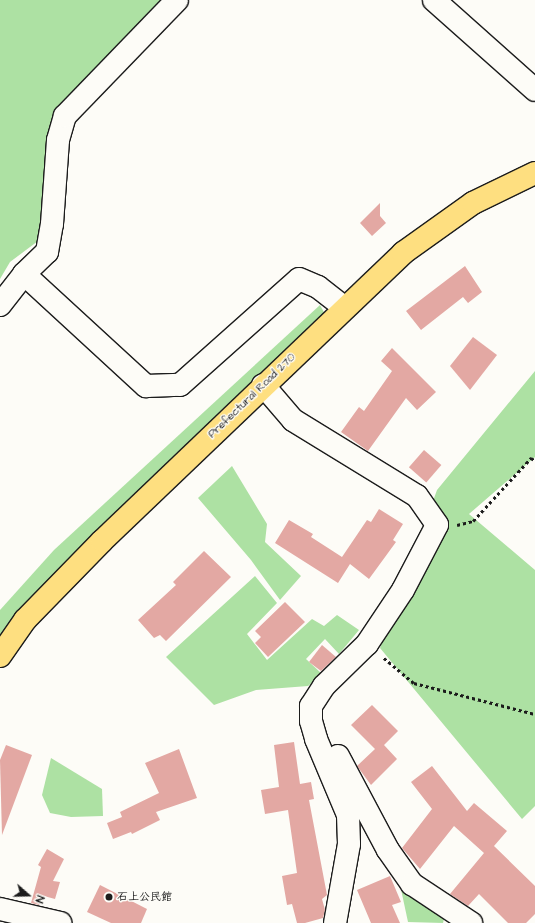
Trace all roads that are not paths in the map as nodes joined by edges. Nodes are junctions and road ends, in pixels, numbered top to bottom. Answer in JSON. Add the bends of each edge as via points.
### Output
{"nodes":[{"id":1,"x":177,"y":0,"type":"edge"},
{"id":2,"x":434,"y":0,"type":"edge"},
{"id":3,"x":535,"y":90,"type":"edge"},
{"id":4,"x":535,"y":173,"type":"edge"},
{"id":5,"x":24,"y":274,"type":"junction"},
{"id":6,"x":0,"y":305,"type":"edge"},
{"id":7,"x":345,"y":308,"type":"junction"},
{"id":8,"x":263,"y":385,"type":"junction"},
{"id":9,"x":0,"y":656,"type":"edge"},
{"id":10,"x":311,"y":706,"type":"junction"},
{"id":11,"x":0,"y":909,"type":"edge"},
{"id":12,"x":60,"y":923,"type":"edge"},
{"id":13,"x":335,"y":923,"type":"edge"},
{"id":14,"x":471,"y":923,"type":"edge"}],
"edges":[{"from":1,"to":5,"type":"street","via":[[65,116],[58,140],[52,224],[47,252]]},
{"from":2,"to":3,"type":"street"},
{"from":4,"to":7,"type":"main road","name":"Prefectural Road 270","via":[[473,203],[404,253]]},
{"from":5,"to":6,"type":"street"},
{"from":5,"to":7,"type":"street","via":[[146,386],[180,385],[299,279],[318,287]]},
{"from":7,"to":8,"type":"main road","name":"Prefectural Road 270"},
{"from":8,"to":9,"type":"main road","name":"Prefectural Road 270","via":[[25,620]]},
{"from":8,"to":10,"type":"street","via":[[293,420],[416,496],[437,525],[403,590],[367,644],[324,686]]},
{"from":10,"to":13,"type":"street","via":[[311,721],[316,739],[348,815],[349,844]]},
{"from":10,"to":14,"type":"street","via":[[388,850],[412,884]]},
{"from":11,"to":12,"type":"street"}]}
